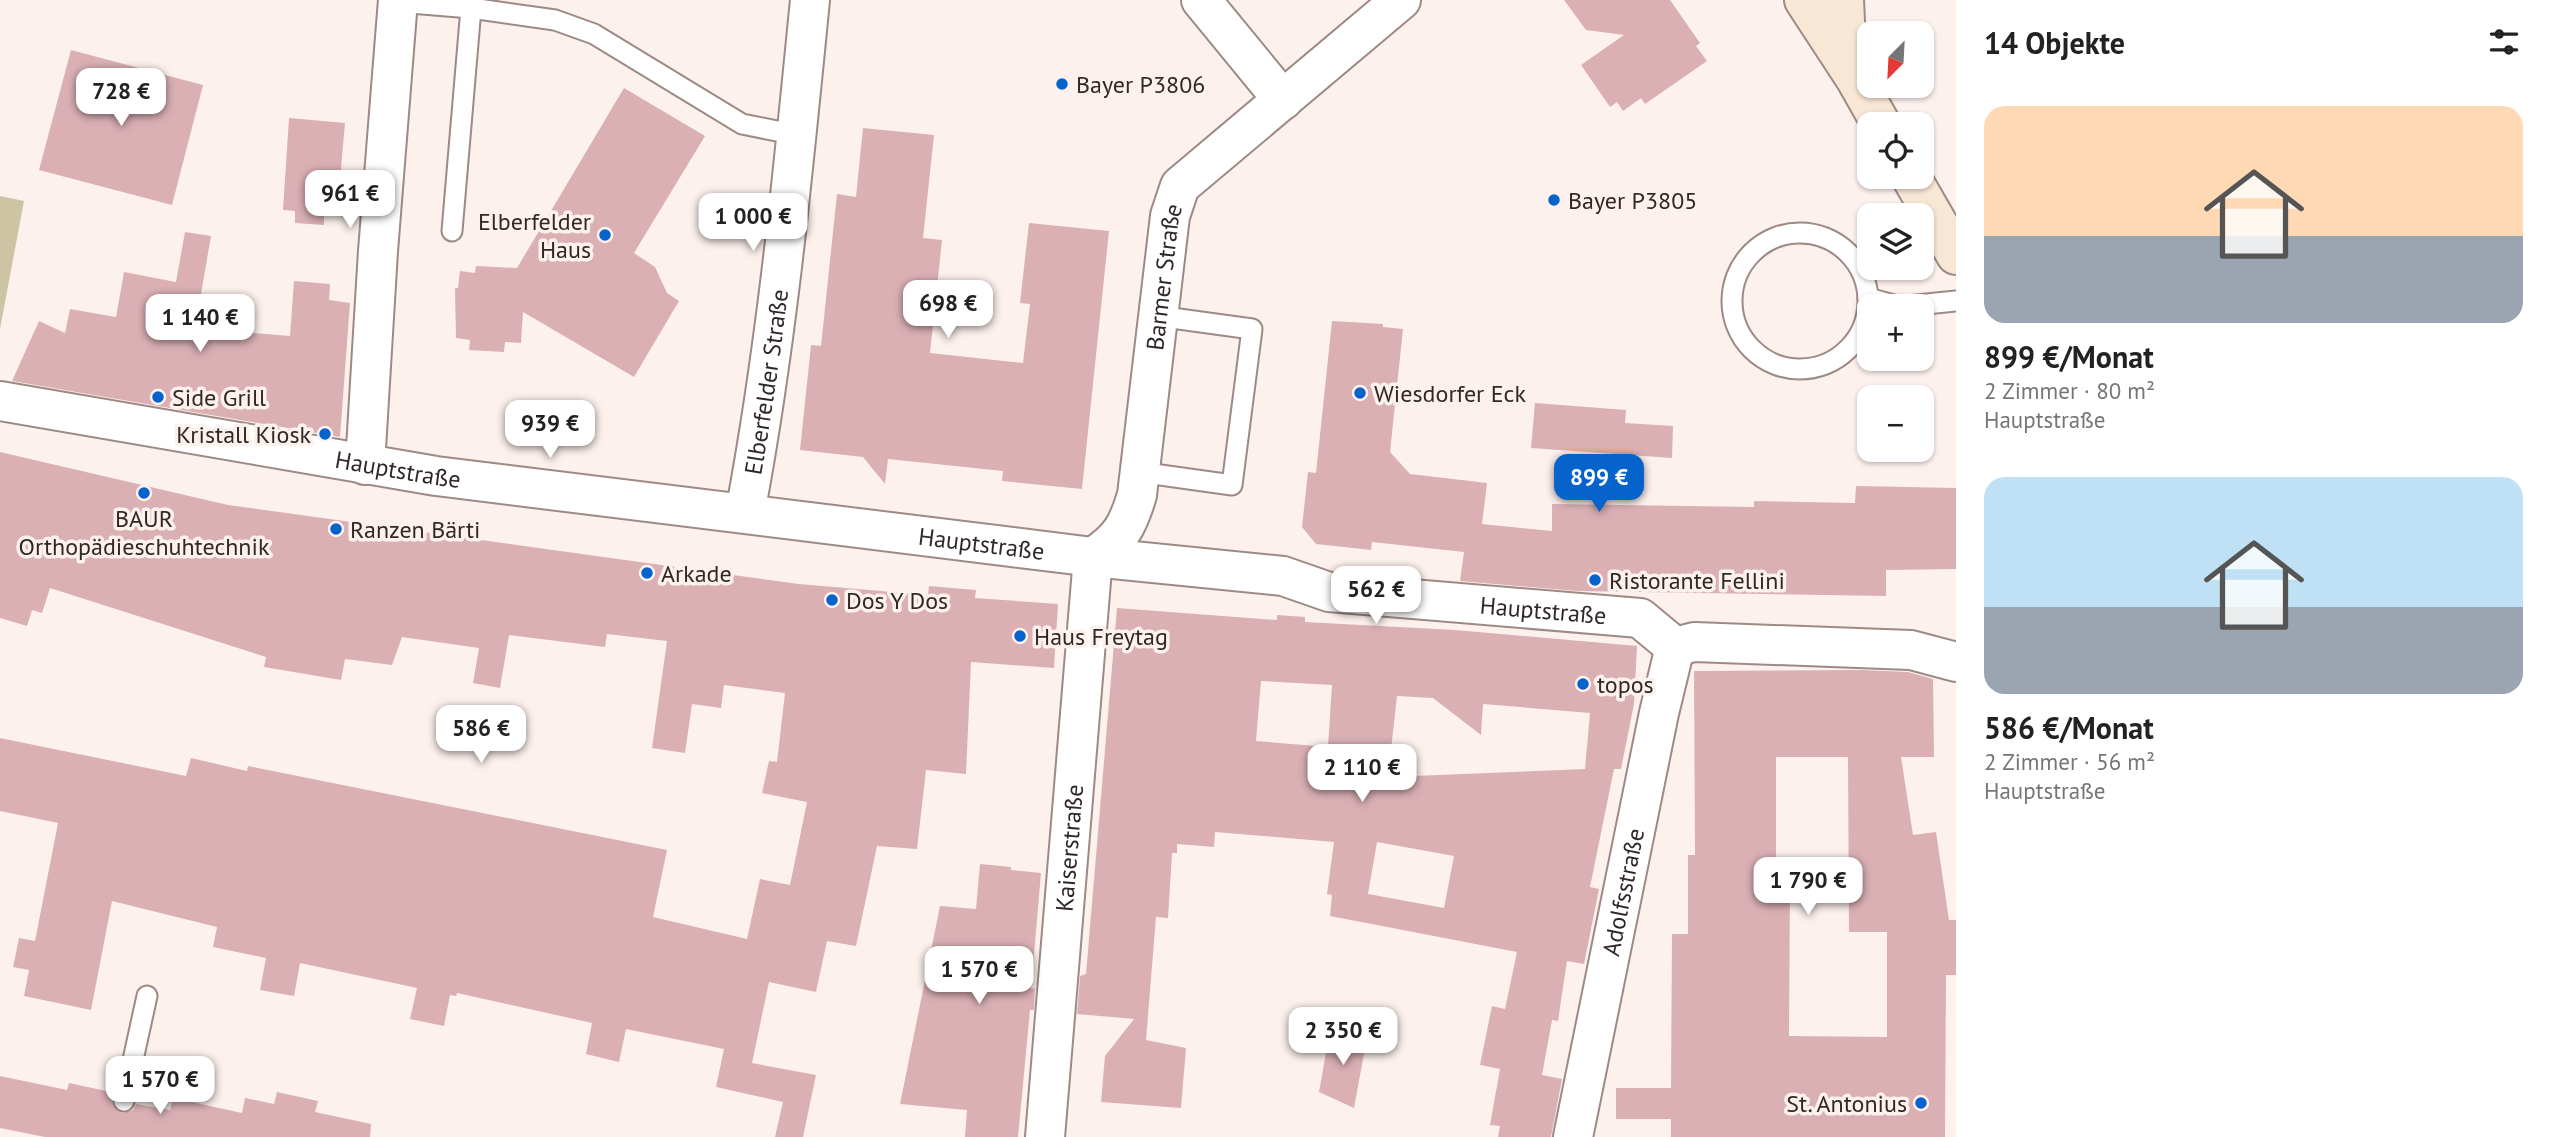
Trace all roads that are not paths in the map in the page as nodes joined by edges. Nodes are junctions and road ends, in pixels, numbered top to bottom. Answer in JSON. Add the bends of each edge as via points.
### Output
{"nodes":[{"id":1,"x":810,"y":0,"type":"edge"},
{"id":2,"x":1201,"y":0,"type":"edge"},
{"id":3,"x":1401,"y":0,"type":"edge"},
{"id":4,"x":398,"y":1,"type":"edge"},
{"id":5,"x":1816,"y":5,"type":"edge"},
{"id":6,"x":481,"y":6,"type":"edge"},
{"id":7,"x":1283,"y":100,"type":"junction"},
{"id":8,"x":1874,"y":112,"type":"edge"},
{"id":9,"x":797,"y":135,"type":"junction"},
{"id":10,"x":1918,"y":189,"type":"edge"},
{"id":11,"x":452,"y":231,"type":"dead end"},
{"id":12,"x":1956,"y":255,"type":"edge"},
{"id":13,"x":1868,"y":298,"type":"joint"},
{"id":14,"x":1956,"y":301,"type":"edge"},
{"id":15,"x":1934,"y":303,"type":"edge"},
{"id":16,"x":1157,"y":316,"type":"junction"},
{"id":17,"x":0,"y":401,"type":"edge"},
{"id":18,"x":365,"y":465,"type":"junction"},
{"id":19,"x":1139,"y":472,"type":"junction"},
{"id":20,"x":746,"y":513,"type":"junction"},
{"id":21,"x":1093,"y":557,"type":"junction"},
{"id":22,"x":1675,"y":647,"type":"junction"},
{"id":23,"x":1956,"y":662,"type":"edge"},
{"id":24,"x":147,"y":996,"type":"dead end"},
{"id":25,"x":124,"y":1101,"type":"dead end"},
{"id":26,"x":1045,"y":1137,"type":"edge"},
{"id":27,"x":1573,"y":1137,"type":"edge"}],
"edges":[{"from":1,"to":9,"type":"street","name":"Elberfelder Straße"},
{"from":2,"to":7,"type":"street"},
{"from":3,"to":7,"type":"street","name":"Barmer Straße"},
{"from":4,"to":6,"type":"lane"},
{"from":4,"to":18,"type":"street"},
{"from":5,"to":8,"type":"main road","via":[[1846,42],[1855,78]]},
{"from":6,"to":9,"type":"lane","via":[[555,20],[594,34],[742,124]]},
{"from":6,"to":11,"type":"lane"},
{"from":7,"to":16,"type":"street","name":"Barmer Straße","via":[[1180,186],[1170,216]]},
{"from":9,"to":20,"type":"street","name":"Elberfelder Straße","via":[[762,422]]},
{"from":10,"to":12,"type":"main road"},
{"from":13,"to":13,"type":"lane","via":[[1864,326],[1852,345],[1828,363],[1809,368],[1787,368],[1761,357],[1746,343],[1731,300],[1736,277],[1752,253],[1763,243],[1796,232],[1830,239],[1850,254],[1864,276]]},
{"from":14,"to":15,"type":"lane"},
{"from":16,"to":19,"type":"street","name":"Barmer Straße"},
{"from":16,"to":19,"type":"lane","via":[[1252,329],[1232,485]]},
{"from":17,"to":18,"type":"street","name":"Hauptstraße"},
{"from":18,"to":20,"type":"street","name":"Hauptstraße"},
{"from":19,"to":21,"type":"street","name":"Barmer Straße","via":[[1128,523],[1111,545]]},
{"from":20,"to":21,"type":"street","name":"Hauptstraße"},
{"from":21,"to":22,"type":"street","name":"Hauptstraße","via":[[1283,576],[1329,592],[1640,618]]},
{"from":21,"to":26,"type":"street","name":"Kaiserstraße"},
{"from":22,"to":23,"type":"street","via":[[1694,642],[1911,650]]},
{"from":22,"to":27,"type":"street","name":"Adolfsstraße"},
{"from":24,"to":25,"type":"lane"}]}
